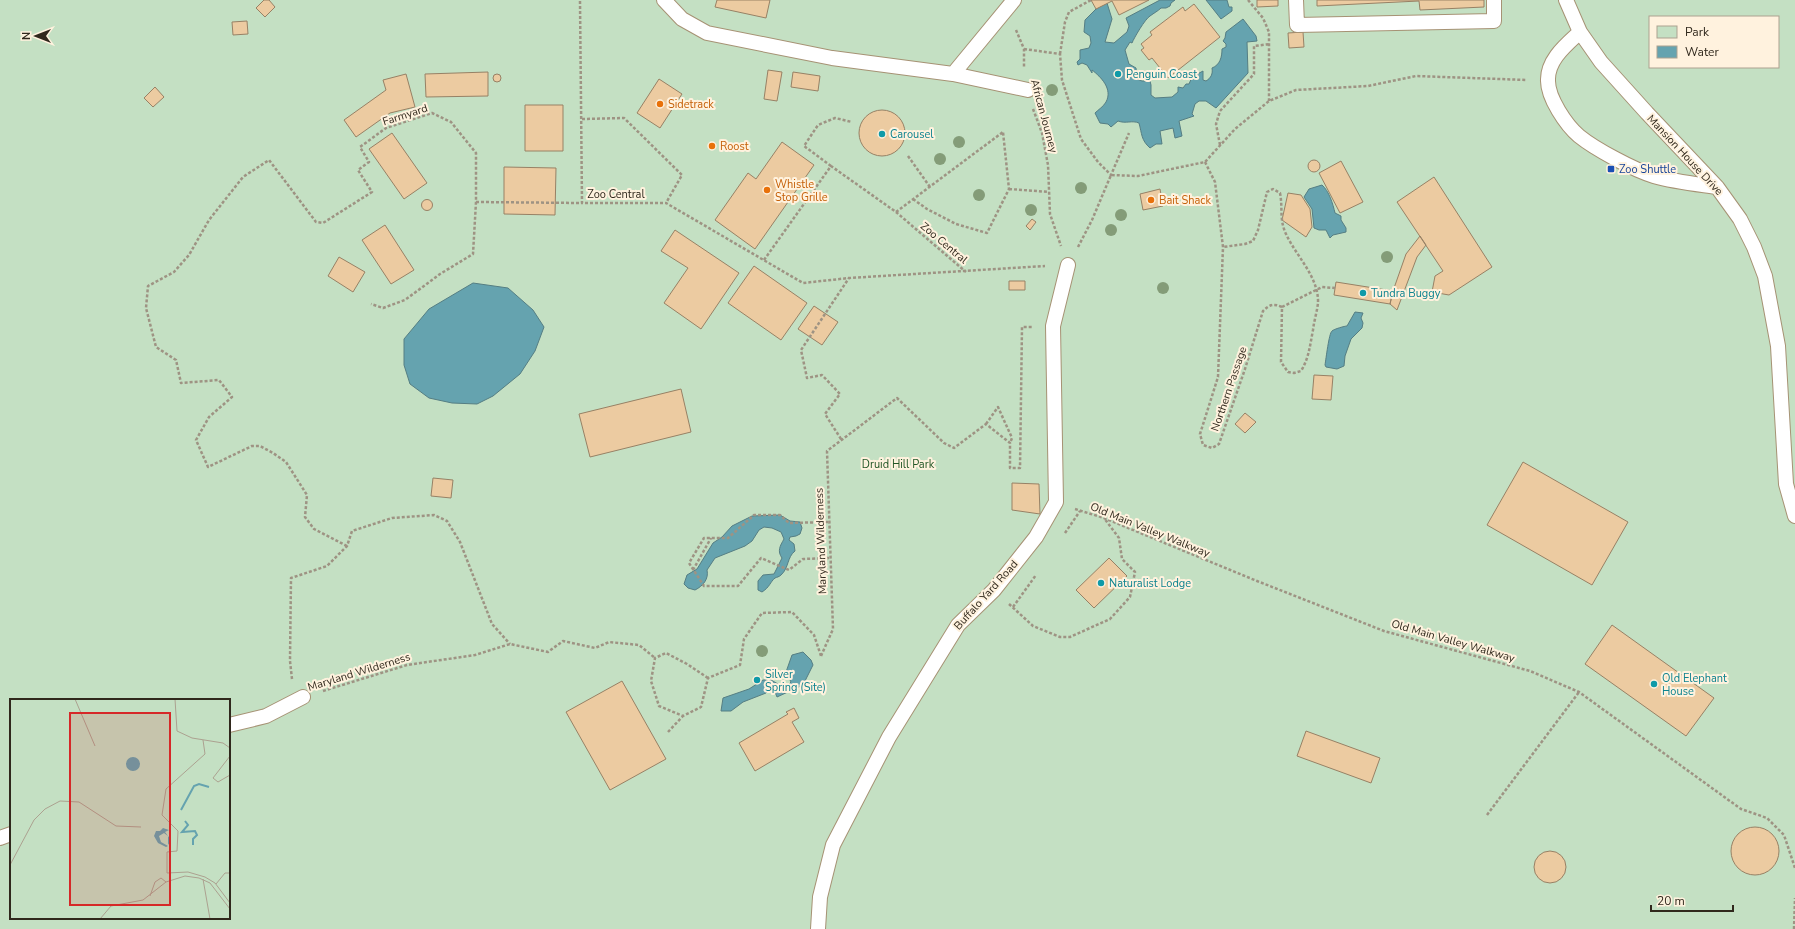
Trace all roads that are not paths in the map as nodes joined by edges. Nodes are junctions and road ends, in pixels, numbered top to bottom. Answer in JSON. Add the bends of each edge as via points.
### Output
{"nodes":[{"id":1,"x":664,"y":0,"type":"edge"},
{"id":2,"x":1014,"y":0,"type":"edge"},
{"id":3,"x":1296,"y":0,"type":"edge"},
{"id":4,"x":1494,"y":0,"type":"edge"},
{"id":5,"x":1566,"y":0,"type":"edge"},
{"id":6,"x":1580,"y":32,"type":"junction"},
{"id":7,"x":953,"y":74,"type":"junction"},
{"id":8,"x":1028,"y":90,"type":"road end"},
{"id":9,"x":1717,"y":187,"type":"junction"},
{"id":10,"x":1068,"y":264,"type":"road end"},
{"id":11,"x":1795,"y":516,"type":"edge"},
{"id":12,"x":303,"y":697,"type":"road end"},
{"id":13,"x":230,"y":725,"type":"edge"},
{"id":14,"x":10,"y":834,"type":"edge"},
{"id":15,"x":0,"y":838,"type":"edge"},
{"id":16,"x":818,"y":929,"type":"edge"}],
"edges":[{"from":1,"to":7,"type":"lane","via":[[682,19],[707,33],[832,58]]},
{"from":2,"to":7,"type":"lane"},
{"from":3,"to":4,"type":"lane","via":[[1297,25],[1494,21]]},
{"from":5,"to":6,"type":"lane","name":"Mansion House Drive"},
{"from":6,"to":9,"type":"lane","name":"Mansion House Drive","via":[[1601,62]]},
{"from":6,"to":9,"type":"lane","via":[[1559,52],[1548,81],[1553,101],[1578,135],[1608,155],[1652,175]]},
{"from":7,"to":8,"type":"lane"},
{"from":9,"to":11,"type":"lane","name":"Mansion House Drive","via":[[1740,219],[1765,276],[1778,346],[1786,484]]},
{"from":10,"to":16,"type":"lane","name":"Buffalo Yard Road","via":[[1053,326],[1056,502],[1036,537],[994,590],[958,625],[890,737],[833,845],[820,897]]},
{"from":12,"to":13,"type":"lane","via":[[266,716]]},
{"from":14,"to":15,"type":"lane"}]}
